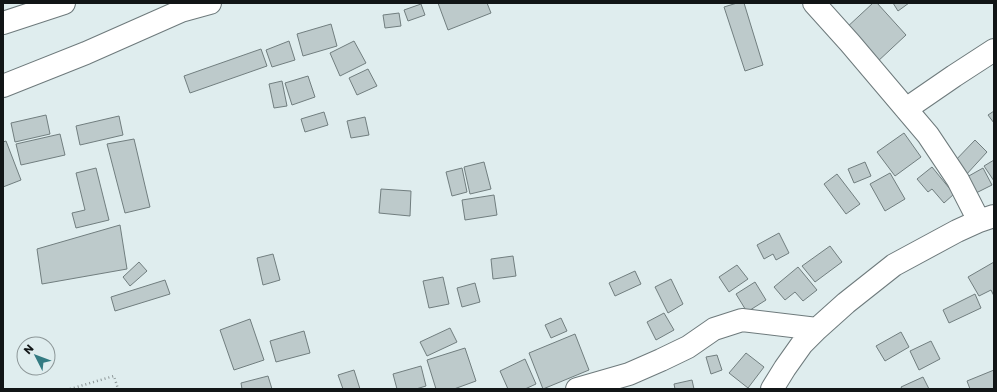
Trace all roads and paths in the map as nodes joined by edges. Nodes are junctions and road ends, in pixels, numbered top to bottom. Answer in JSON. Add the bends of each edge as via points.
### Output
{"nodes":[{"id":1,"x":64,"y":3,"type":"edge"},
{"id":2,"x":210,"y":3,"type":"edge"},
{"id":3,"x":814,"y":3,"type":"edge"},
{"id":4,"x":3,"y":23,"type":"edge"},
{"id":5,"x":994,"y":50,"type":"edge"},
{"id":6,"x":3,"y":86,"type":"edge"},
{"id":7,"x":906,"y":110,"type":"junction"},
{"id":8,"x":986,"y":219,"type":"edge"},
{"id":9,"x":817,"y":329,"type":"junction"},
{"id":10,"x":70,"y":389,"type":"edge"},
{"id":11,"x":118,"y":389,"type":"edge"},
{"id":12,"x":577,"y":389,"type":"edge"},
{"id":13,"x":772,"y":389,"type":"edge"}],
"edges":[{"from":1,"to":4,"type":"street"},
{"from":2,"to":6,"type":"street","via":[[181,11]]},
{"from":3,"to":7,"type":"street"},
{"from":5,"to":7,"type":"street"},
{"from":7,"to":8,"type":"street","via":[[928,135]]},
{"from":8,"to":9,"type":"street","via":[[957,231],[894,265]]},
{"from":9,"to":12,"type":"street","via":[[742,320],[714,329],[688,347],[635,371]]},
{"from":9,"to":13,"type":"street","via":[[802,344]]},
{"from":10,"to":11,"type":"path","via":[[114,376]]}]}
